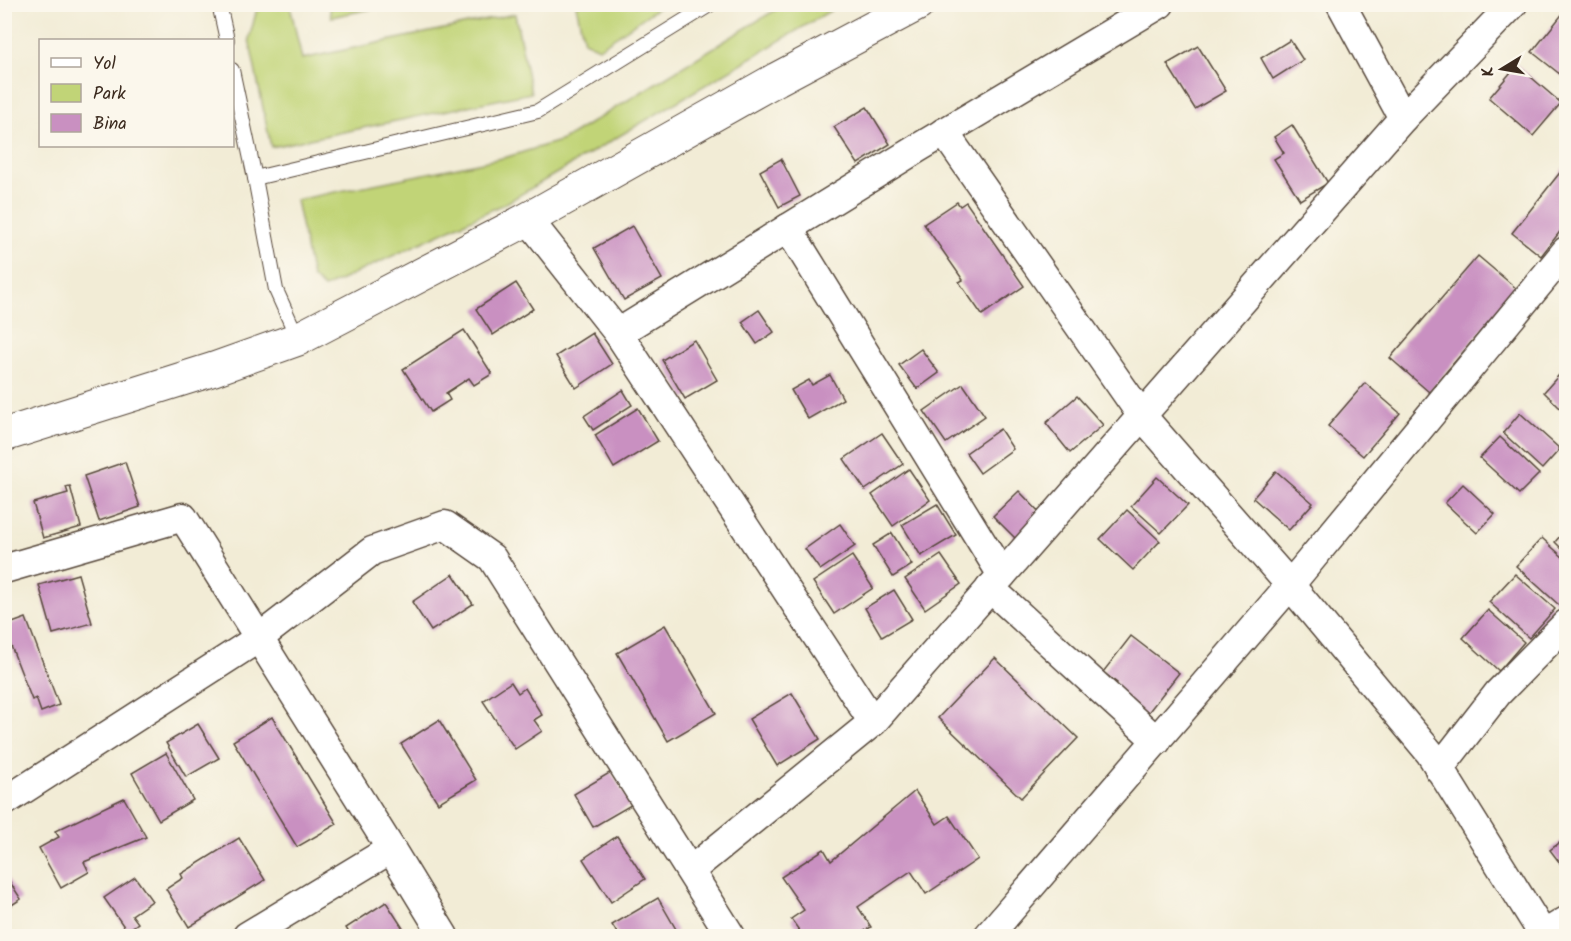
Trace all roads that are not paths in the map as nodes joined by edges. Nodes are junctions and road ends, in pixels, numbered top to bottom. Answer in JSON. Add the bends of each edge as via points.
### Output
{"nodes":[{"id":1,"x":219,"y":4,"type":"edge"},
{"id":2,"x":711,"y":4,"type":"edge"},
{"id":3,"x":918,"y":4,"type":"edge"},
{"id":4,"x":1160,"y":4,"type":"edge"},
{"id":5,"x":1341,"y":4,"type":"edge"},
{"id":6,"x":1513,"y":4,"type":"edge"},
{"id":7,"x":226,"y":39,"type":"edge"},
{"id":8,"x":234,"y":79,"type":"edge"},
{"id":9,"x":1403,"y":118,"type":"junction"},
{"id":10,"x":944,"y":132,"type":"junction"},
{"id":11,"x":255,"y":178,"type":"junction"},
{"id":12,"x":528,"y":219,"type":"junction"},
{"id":13,"x":788,"y":228,"type":"junction"},
{"id":14,"x":1566,"y":251,"type":"edge"},
{"id":15,"x":618,"y":333,"type":"junction"},
{"id":16,"x":298,"y":339,"type":"junction"},
{"id":17,"x":1142,"y":416,"type":"junction"},
{"id":18,"x":4,"y":435,"type":"edge"},
{"id":19,"x":4,"y":569,"type":"edge"},
{"id":20,"x":996,"y":581,"type":"junction"},
{"id":21,"x":1290,"y":585,"type":"junction"},
{"id":22,"x":1566,"y":624,"type":"edge"},
{"id":23,"x":259,"y":638,"type":"junction"},
{"id":24,"x":873,"y":722,"type":"junction"},
{"id":25,"x":1156,"y":741,"type":"junction"},
{"id":26,"x":1439,"y":769,"type":"junction"},
{"id":27,"x":4,"y":802,"type":"edge"},
{"id":28,"x":391,"y":849,"type":"junction"},
{"id":29,"x":691,"y":870,"type":"junction"},
{"id":30,"x":1549,"y":932,"type":"edge"},
{"id":31,"x":247,"y":936,"type":"edge"},
{"id":32,"x":444,"y":936,"type":"edge"},
{"id":33,"x":731,"y":936,"type":"edge"},
{"id":34,"x":988,"y":936,"type":"edge"}],
"edges":[{"from":1,"to":7,"type":"lane"},
{"from":2,"to":11,"type":"lane","via":[[538,111]]},
{"from":3,"to":12,"type":"street"},
{"from":4,"to":10,"type":"street"},
{"from":5,"to":9,"type":"street"},
{"from":6,"to":9,"type":"street"},
{"from":8,"to":11,"type":"lane"},
{"from":9,"to":17,"type":"street"},
{"from":10,"to":13,"type":"street"},
{"from":10,"to":17,"type":"street"},
{"from":11,"to":16,"type":"lane","via":[[276,290]]},
{"from":12,"to":15,"type":"street"},
{"from":12,"to":16,"type":"street"},
{"from":13,"to":15,"type":"street"},
{"from":13,"to":20,"type":"street"},
{"from":14,"to":21,"type":"street"},
{"from":15,"to":24,"type":"street"},
{"from":16,"to":18,"type":"street"},
{"from":17,"to":20,"type":"street"},
{"from":17,"to":21,"type":"street"},
{"from":19,"to":23,"type":"street","via":[[183,517]]},
{"from":20,"to":24,"type":"street"},
{"from":20,"to":25,"type":"street"},
{"from":21,"to":25,"type":"street"},
{"from":21,"to":26,"type":"street","via":[[1430,753]]},
{"from":22,"to":26,"type":"street","via":[[1498,693]]},
{"from":23,"to":27,"type":"street"},
{"from":23,"to":28,"type":"street"},
{"from":23,"to":29,"type":"street","via":[[372,551],[445,525],[492,558]]},
{"from":24,"to":29,"type":"street"},
{"from":25,"to":34,"type":"street"},
{"from":26,"to":30,"type":"street"},
{"from":28,"to":31,"type":"street"},
{"from":28,"to":32,"type":"street"},
{"from":29,"to":33,"type":"street"}]}
